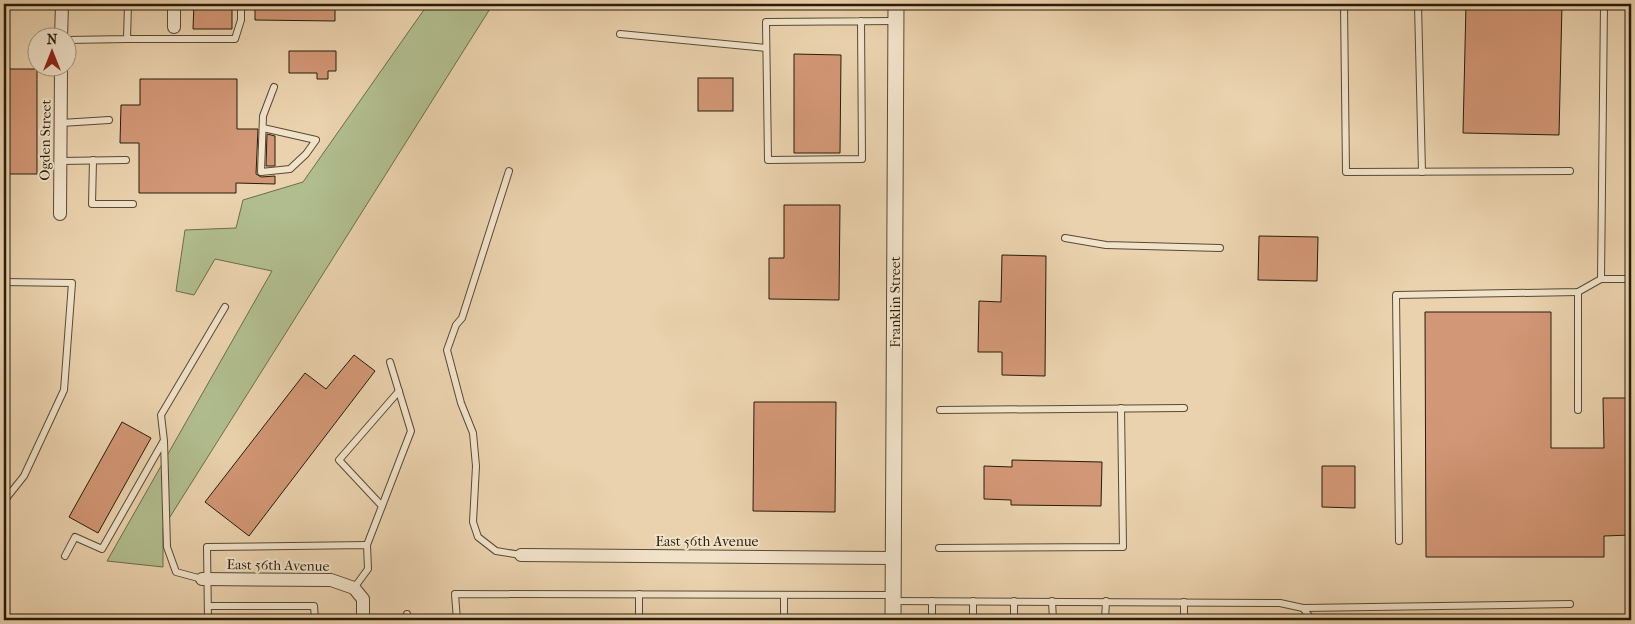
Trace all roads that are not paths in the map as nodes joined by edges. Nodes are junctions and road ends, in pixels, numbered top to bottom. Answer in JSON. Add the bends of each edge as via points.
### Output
{"nodes":[{"id":1,"x":62,"y":4,"type":"edge"},
{"id":2,"x":174,"y":4,"type":"edge"},
{"id":3,"x":241,"y":4,"type":"edge"},
{"id":4,"x":896,"y":4,"type":"edge"},
{"id":5,"x":1344,"y":4,"type":"edge"},
{"id":6,"x":1418,"y":4,"type":"edge"},
{"id":7,"x":1604,"y":4,"type":"edge"},
{"id":8,"x":861,"y":21,"type":"junction"},
{"id":9,"x":896,"y":21,"type":"junction"},
{"id":10,"x":61,"y":28,"type":"edge"},
{"id":11,"x":174,"y":33,"type":"junction"},
{"id":12,"x":620,"y":34,"type":"dead end"},
{"id":13,"x":127,"y":39,"type":"junction"},
{"id":14,"x":78,"y":40,"type":"edge"},
{"id":15,"x":766,"y":48,"type":"junction"},
{"id":16,"x":61,"y":78,"type":"edge"},
{"id":17,"x":274,"y":87,"type":"dead end"},
{"id":18,"x":109,"y":120,"type":"dead end"},
{"id":19,"x":60,"y":123,"type":"junction"},
{"id":20,"x":262,"y":128,"type":"junction"},
{"id":21,"x":93,"y":160,"type":"junction"},
{"id":22,"x":126,"y":160,"type":"dead end"},
{"id":23,"x":60,"y":161,"type":"junction"},
{"id":24,"x":509,"y":171,"type":"dead end"},
{"id":25,"x":1570,"y":171,"type":"dead end"},
{"id":26,"x":1422,"y":172,"type":"junction"},
{"id":27,"x":134,"y":204,"type":"dead end"},
{"id":28,"x":60,"y":214,"type":"dead end"},
{"id":29,"x":1065,"y":238,"type":"dead end"},
{"id":30,"x":1220,"y":248,"type":"dead end"},
{"id":31,"x":1601,"y":279,"type":"junction"},
{"id":32,"x":1631,"y":279,"type":"edge"},
{"id":33,"x":4,"y":282,"type":"edge"},
{"id":34,"x":1578,"y":292,"type":"junction"},
{"id":35,"x":225,"y":307,"type":"dead end"},
{"id":36,"x":390,"y":362,"type":"dead end"},
{"id":37,"x":399,"y":391,"type":"junction"},
{"id":38,"x":1121,"y":408,"type":"junction"},
{"id":39,"x":1184,"y":408,"type":"dead end"},
{"id":40,"x":940,"y":410,"type":"dead end"},
{"id":41,"x":1578,"y":410,"type":"dead end"},
{"id":42,"x":164,"y":441,"type":"junction"},
{"id":43,"x":4,"y":501,"type":"edge"},
{"id":44,"x":382,"y":506,"type":"junction"},
{"id":45,"x":1399,"y":540,"type":"dead end"},
{"id":46,"x":367,"y":546,"type":"junction"},
{"id":47,"x":938,"y":548,"type":"dead end"},
{"id":48,"x":521,"y":555,"type":"joint"},
{"id":49,"x":65,"y":556,"type":"dead end"},
{"id":50,"x":893,"y":558,"type":"junction"},
{"id":51,"x":205,"y":579,"type":"junction"},
{"id":52,"x":354,"y":588,"type":"junction"},
{"id":53,"x":639,"y":594,"type":"junction"},
{"id":54,"x":784,"y":595,"type":"junction"},
{"id":55,"x":893,"y":598,"type":"junction"},
{"id":56,"x":932,"y":601,"type":"junction"},
{"id":57,"x":973,"y":601,"type":"junction"},
{"id":58,"x":1014,"y":601,"type":"junction"},
{"id":59,"x":1052,"y":601,"type":"junction"},
{"id":60,"x":1106,"y":601,"type":"junction"},
{"id":61,"x":1184,"y":602,"type":"junction"},
{"id":62,"x":1570,"y":604,"type":"dead end"},
{"id":63,"x":208,"y":606,"type":"junction"},
{"id":64,"x":1303,"y":608,"type":"junction"},
{"id":65,"x":208,"y":620,"type":"edge"},
{"id":66,"x":315,"y":620,"type":"edge"},
{"id":67,"x":363,"y":620,"type":"edge"},
{"id":68,"x":457,"y":620,"type":"edge"},
{"id":69,"x":639,"y":620,"type":"edge"},
{"id":70,"x":784,"y":620,"type":"edge"},
{"id":71,"x":893,"y":620,"type":"edge"},
{"id":72,"x":932,"y":620,"type":"edge"},
{"id":73,"x":973,"y":620,"type":"edge"},
{"id":74,"x":1014,"y":620,"type":"edge"},
{"id":75,"x":1052,"y":620,"type":"edge"},
{"id":76,"x":1106,"y":620,"type":"edge"},
{"id":77,"x":1184,"y":620,"type":"edge"},
{"id":78,"x":1312,"y":620,"type":"edge"}],
"edges":[{"from":1,"to":10,"type":"street"},
{"from":2,"to":11,"type":"street"},
{"from":2,"to":13,"type":"lane","via":[[128,4]]},
{"from":3,"to":11,"type":"lane","via":[[241,20],[235,39]]},
{"from":4,"to":9,"type":"street","name":"Franklin Street"},
{"from":5,"to":26,"type":"lane","via":[[1346,172]]},
{"from":6,"to":26,"type":"lane"},
{"from":7,"to":31,"type":"lane"},
{"from":8,"to":9,"type":"lane"},
{"from":8,"to":15,"type":"lane","via":[[766,22]]},
{"from":8,"to":15,"type":"lane","via":[[862,159],[768,160]]},
{"from":9,"to":50,"type":"street","name":"Franklin Street"},
{"from":11,"to":13,"type":"lane"},
{"from":12,"to":15,"type":"lane"},
{"from":13,"to":14,"type":"lane"},
{"from":16,"to":19,"type":"street","name":"Ogden Street"},
{"from":17,"to":20,"type":"lane"},
{"from":18,"to":19,"type":"lane"},
{"from":19,"to":23,"type":"street","name":"Ogden Street"},
{"from":20,"to":20,"type":"lane","via":[[260,172],[290,169],[316,140]]},
{"from":21,"to":22,"type":"lane"},
{"from":21,"to":23,"type":"lane"},
{"from":21,"to":27,"type":"lane","via":[[92,204]]},
{"from":23,"to":28,"type":"street","name":"Ogden Street"},
{"from":24,"to":48,"type":"lane","via":[[462,318],[447,350],[473,433],[476,466],[474,522],[478,537],[496,551]]},
{"from":25,"to":26,"type":"lane"},
{"from":29,"to":30,"type":"lane","via":[[1106,244]]},
{"from":31,"to":32,"type":"lane"},
{"from":31,"to":34,"type":"lane"},
{"from":33,"to":43,"type":"lane","via":[[72,283],[64,390],[24,476]]},
{"from":34,"to":41,"type":"lane"},
{"from":34,"to":45,"type":"lane","via":[[1396,295]]},
{"from":35,"to":42,"type":"lane","via":[[160,415]]},
{"from":36,"to":37,"type":"lane"},
{"from":37,"to":44,"type":"lane","via":[[411,431]]},
{"from":37,"to":44,"type":"lane","via":[[338,460]]},
{"from":38,"to":39,"type":"lane"},
{"from":38,"to":40,"type":"lane"},
{"from":38,"to":47,"type":"lane","via":[[1123,548]]},
{"from":42,"to":49,"type":"lane","via":[[102,549],[75,537]]},
{"from":42,"to":51,"type":"lane","via":[[167,547],[176,572]]},
{"from":44,"to":46,"type":"lane"},
{"from":46,"to":51,"type":"lane","via":[[207,547]]},
{"from":46,"to":52,"type":"lane","via":[[368,569]]},
{"from":48,"to":50,"type":"street","name":"East 56th Avenue"},
{"from":50,"to":55,"type":"street","name":"Franklin Street"},
{"from":51,"to":52,"type":"street","name":"East 56th Avenue","via":[[331,580]]},
{"from":51,"to":63,"type":"lane"},
{"from":52,"to":67,"type":"street","via":[[363,599]]},
{"from":53,"to":54,"type":"lane"},
{"from":53,"to":68,"type":"lane","via":[[455,594]]},
{"from":53,"to":69,"type":"lane"},
{"from":54,"to":55,"type":"lane"},
{"from":54,"to":70,"type":"lane"},
{"from":55,"to":56,"type":"lane"},
{"from":55,"to":71,"type":"street","name":"Franklin Street"},
{"from":56,"to":57,"type":"lane"},
{"from":56,"to":72,"type":"lane"},
{"from":57,"to":58,"type":"lane"},
{"from":57,"to":73,"type":"lane"},
{"from":58,"to":59,"type":"lane"},
{"from":58,"to":74,"type":"lane"},
{"from":59,"to":60,"type":"lane"},
{"from":59,"to":75,"type":"lane"},
{"from":60,"to":61,"type":"lane"},
{"from":60,"to":76,"type":"lane"},
{"from":61,"to":64,"type":"lane","via":[[1280,603]]},
{"from":61,"to":77,"type":"lane"},
{"from":62,"to":64,"type":"lane"},
{"from":63,"to":65,"type":"lane"},
{"from":63,"to":66,"type":"lane","via":[[314,606]]},
{"from":64,"to":78,"type":"lane"}]}
